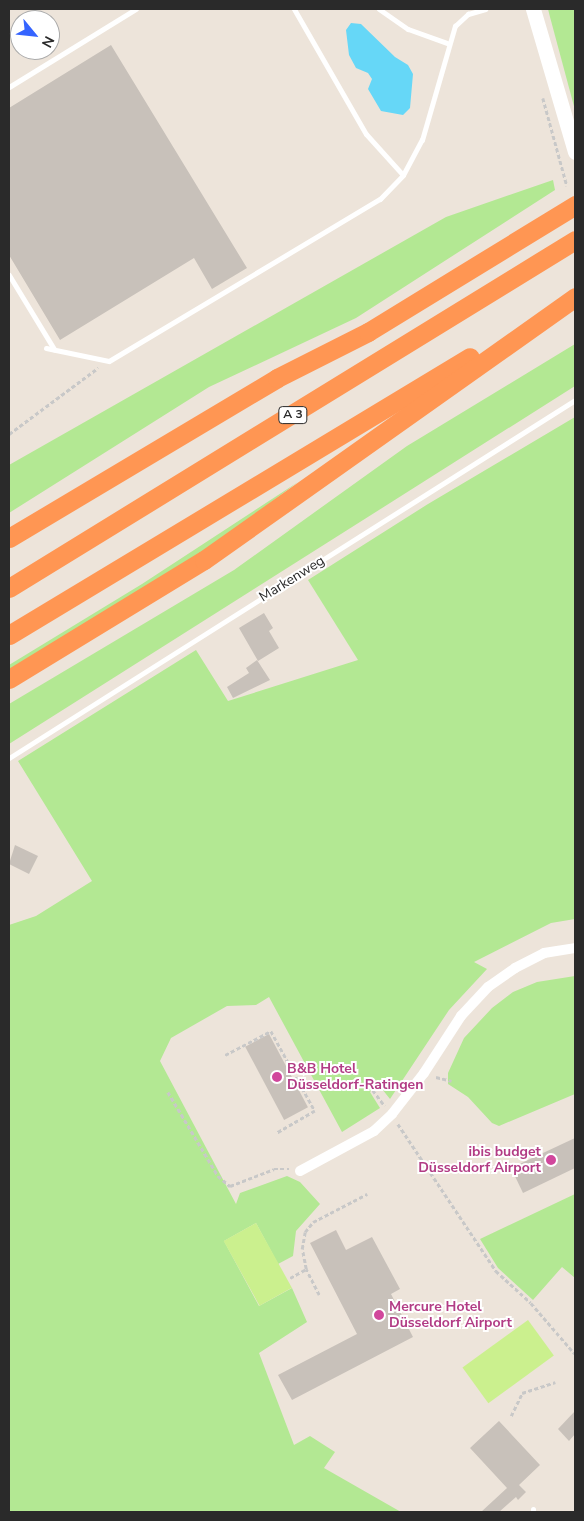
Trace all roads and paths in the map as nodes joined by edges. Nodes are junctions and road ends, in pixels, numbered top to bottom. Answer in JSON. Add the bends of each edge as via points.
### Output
{"nodes":[{"id":1,"x":136,"y":9,"type":"edge"},
{"id":2,"x":294,"y":9,"type":"edge"},
{"id":3,"x":379,"y":9,"type":"edge"},
{"id":4,"x":485,"y":9,"type":"edge"},
{"id":5,"x":533,"y":9,"type":"edge"},
{"id":6,"x":447,"y":43,"type":"junction"},
{"id":7,"x":9,"y":87,"type":"edge"},
{"id":8,"x":575,"y":152,"type":"edge"},
{"id":9,"x":402,"y":175,"type":"junction"},
{"id":10,"x":575,"y":205,"type":"edge"},
{"id":11,"x":575,"y":240,"type":"edge"},
{"id":12,"x":9,"y":276,"type":"edge"},
{"id":13,"x":575,"y":295,"type":"edge"},
{"id":14,"x":46,"y":348,"type":"dead end"},
{"id":15,"x":54,"y":349,"type":"junction"},
{"id":16,"x":109,"y":360,"type":"junction"},
{"id":17,"x":575,"y":400,"type":"edge"},
{"id":18,"x":9,"y":434,"type":"edge"},
{"id":19,"x":16,"y":534,"type":"edge"},
{"id":20,"x":9,"y":543,"type":"edge"},
{"id":21,"x":9,"y":588,"type":"edge"},
{"id":22,"x":9,"y":635,"type":"edge"},
{"id":23,"x":9,"y":679,"type":"edge"},
{"id":24,"x":9,"y":758,"type":"edge"},
{"id":25,"x":575,"y":948,"type":"edge"},
{"id":26,"x":225,"y":1055,"type":"dead end"},
{"id":27,"x":424,"y":1073,"type":"junction"},
{"id":28,"x":452,"y":1081,"type":"dead end"},
{"id":29,"x":368,"y":1085,"type":"dead end"},
{"id":30,"x":168,"y":1092,"type":"dead end"},
{"id":31,"x":392,"y":1114,"type":"junction"},
{"id":32,"x":276,"y":1133,"type":"dead end"},
{"id":33,"x":300,"y":1171,"type":"joint"},
{"id":34,"x":367,"y":1194,"type":"dead end"},
{"id":35,"x":306,"y":1269,"type":"junction"},
{"id":36,"x":290,"y":1278,"type":"dead end"},
{"id":37,"x":319,"y":1295,"type":"dead end"},
{"id":38,"x":575,"y":1354,"type":"edge"},
{"id":39,"x":555,"y":1382,"type":"dead end"},
{"id":40,"x":511,"y":1416,"type":"dead end"}],
"edges":[{"from":1,"to":7,"type":"lane"},
{"from":2,"to":9,"type":"lane","via":[[366,134]]},
{"from":3,"to":6,"type":"lane","via":[[408,29]]},
{"from":4,"to":6,"type":"lane","via":[[468,14],[454,26]]},
{"from":5,"to":8,"type":"main road"},
{"from":6,"to":9,"type":"lane","via":[[422,140]]},
{"from":9,"to":16,"type":"lane","via":[[380,199]]},
{"from":10,"to":19,"type":"highway","via":[[368,332],[278,378]]},
{"from":11,"to":21,"type":"highway","number":"A 3"},
{"from":12,"to":15,"type":"lane"},
{"from":13,"to":22,"type":"highway"},
{"from":13,"to":23,"type":"highway","via":[[204,560]]},
{"from":14,"to":15,"type":"lane"},
{"from":15,"to":16,"type":"lane"},
{"from":16,"to":18,"type":"path"},
{"from":17,"to":24,"type":"lane","name":"Markenweg"},
{"from":19,"to":20,"type":"highway"},
{"from":25,"to":27,"type":"street","via":[[544,953],[488,987],[461,1016]]},
{"from":26,"to":32,"type":"path","via":[[271,1031],[315,1110]]},
{"from":27,"to":28,"type":"path"},
{"from":27,"to":31,"type":"street"},
{"from":29,"to":31,"type":"path"},
{"from":30,"to":33,"type":"path","via":[[218,1176],[230,1186],[274,1169]]},
{"from":31,"to":33,"type":"street","via":[[374,1131]]},
{"from":31,"to":38,"type":"path","via":[[496,1271],[531,1303]]},
{"from":34,"to":35,"type":"path","via":[[309,1225],[302,1240]]},
{"from":35,"to":36,"type":"path"},
{"from":35,"to":37,"type":"path"},
{"from":39,"to":40,"type":"path","via":[[522,1393]]}]}
